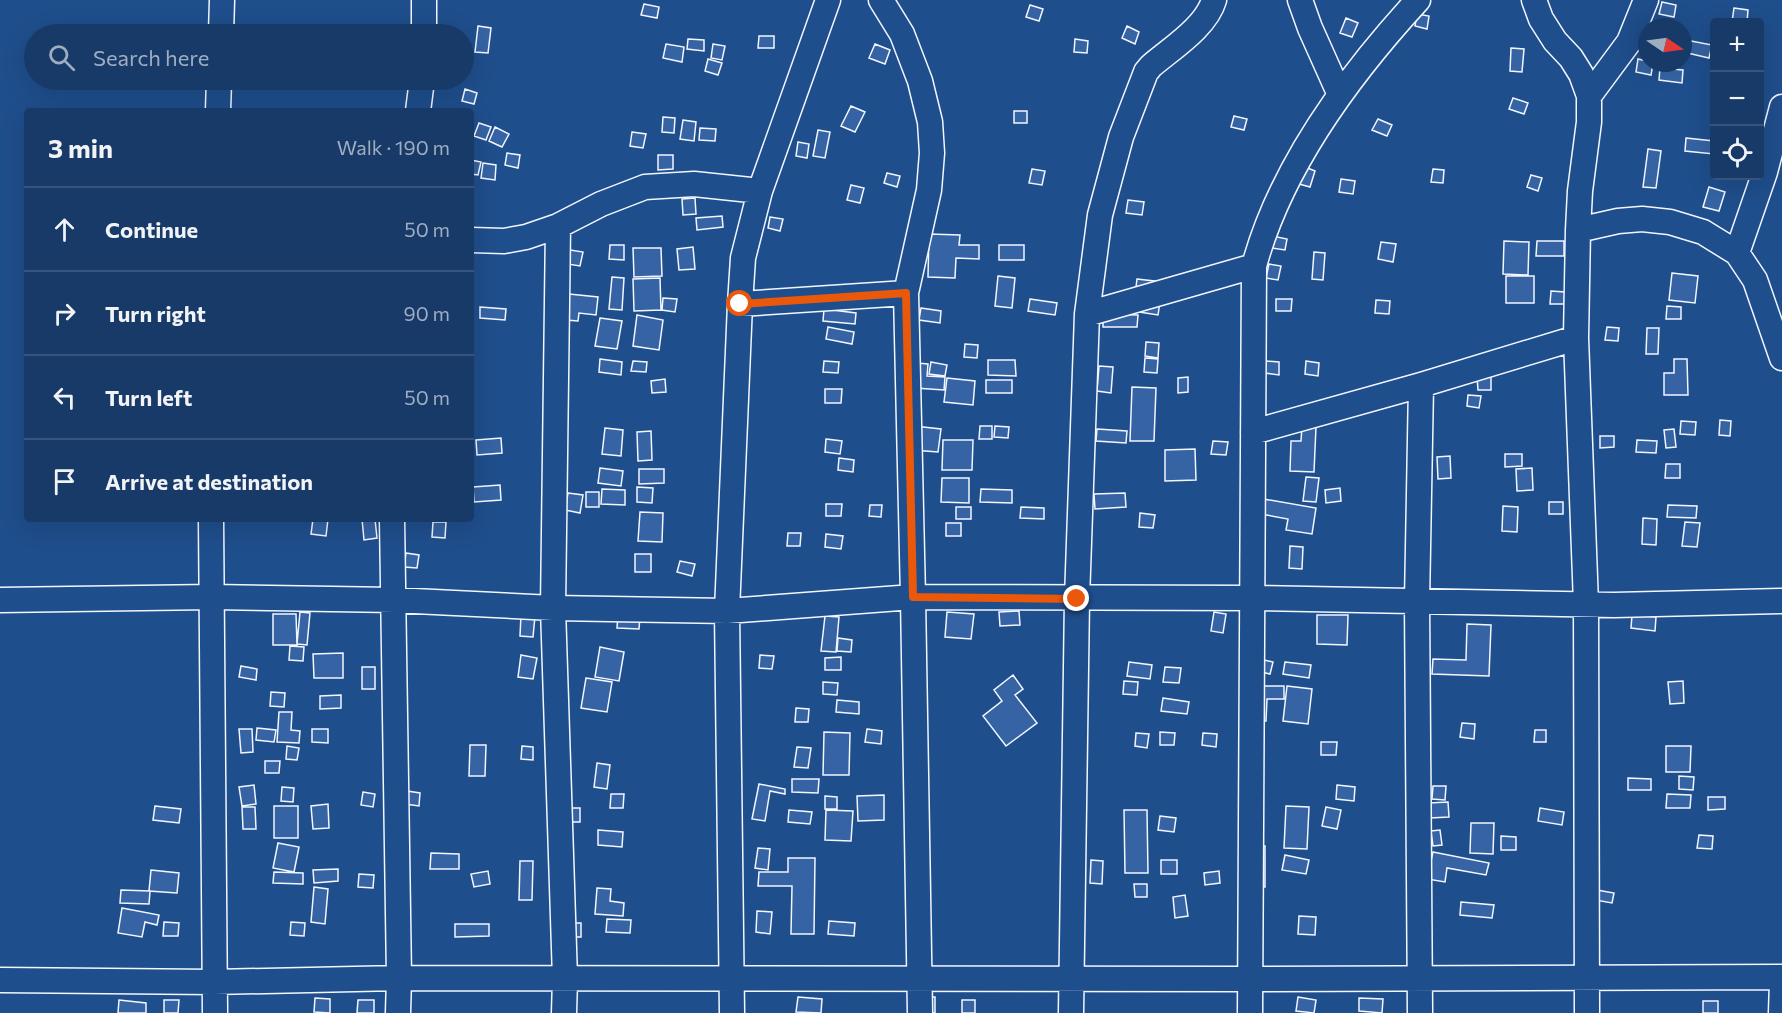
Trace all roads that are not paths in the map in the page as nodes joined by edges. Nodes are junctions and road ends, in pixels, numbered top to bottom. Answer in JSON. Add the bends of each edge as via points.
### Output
{"nodes":[{"id":1,"x":222,"y":0,"type":"edge"},
{"id":2,"x":424,"y":0,"type":"edge"},
{"id":3,"x":828,"y":0,"type":"edge"},
{"id":4,"x":881,"y":0,"type":"edge"},
{"id":5,"x":1214,"y":0,"type":"edge"},
{"id":6,"x":1300,"y":0,"type":"edge"},
{"id":7,"x":1418,"y":0,"type":"edge"},
{"id":8,"x":1534,"y":0,"type":"edge"},
{"id":9,"x":1646,"y":0,"type":"edge"},
{"id":10,"x":221,"y":24,"type":"edge"},
{"id":11,"x":424,"y":24,"type":"edge"},
{"id":12,"x":219,"y":90,"type":"edge"},
{"id":13,"x":421,"y":90,"type":"edge"},
{"id":14,"x":1340,"y":95,"type":"junction"},
{"id":15,"x":1588,"y":96,"type":"junction"},
{"id":16,"x":1782,"y":107,"type":"edge"},
{"id":17,"x":218,"y":108,"type":"edge"},
{"id":18,"x":418,"y":108,"type":"edge"},
{"id":19,"x":760,"y":191,"type":"junction"},
{"id":20,"x":558,"y":226,"type":"junction"},
{"id":21,"x":1578,"y":230,"type":"junction"},
{"id":22,"x":474,"y":240,"type":"edge"},
{"id":23,"x":1737,"y":253,"type":"junction"},
{"id":24,"x":1254,"y":266,"type":"junction"},
{"id":25,"x":906,"y":293,"type":"junction"},
{"id":26,"x":740,"y":304,"type":"junction"},
{"id":27,"x":1087,"y":314,"type":"junction"},
{"id":28,"x":1576,"y":338,"type":"junction"},
{"id":29,"x":1782,"y":358,"type":"edge"},
{"id":30,"x":1421,"y":385,"type":"junction"},
{"id":31,"x":1253,"y":432,"type":"junction"},
{"id":32,"x":212,"y":522,"type":"edge"},
{"id":33,"x":392,"y":522,"type":"edge"},
{"id":34,"x":212,"y":597,"type":"junction"},
{"id":35,"x":913,"y":597,"type":"junction"},
{"id":36,"x":1253,"y":598,"type":"junction"},
{"id":37,"x":1077,"y":599,"type":"junction"},
{"id":38,"x":0,"y":600,"type":"edge"},
{"id":39,"x":394,"y":600,"type":"junction"},
{"id":40,"x":1782,"y":601,"type":"edge"},
{"id":41,"x":1417,"y":602,"type":"junction"},
{"id":42,"x":1586,"y":604,"type":"junction"},
{"id":43,"x":553,"y":608,"type":"junction"},
{"id":44,"x":728,"y":611,"type":"junction"},
{"id":45,"x":1782,"y":977,"type":"edge"},
{"id":46,"x":399,"y":978,"type":"junction"},
{"id":47,"x":731,"y":978,"type":"junction"},
{"id":48,"x":921,"y":978,"type":"junction"},
{"id":49,"x":565,"y":979,"type":"junction"},
{"id":50,"x":1071,"y":979,"type":"junction"},
{"id":51,"x":1250,"y":979,"type":"junction"},
{"id":52,"x":1420,"y":979,"type":"junction"},
{"id":53,"x":1587,"y":979,"type":"junction"},
{"id":54,"x":0,"y":980,"type":"edge"},
{"id":55,"x":214,"y":982,"type":"junction"},
{"id":56,"x":1782,"y":982,"type":"edge"},
{"id":57,"x":215,"y":1013,"type":"edge"},
{"id":58,"x":398,"y":1013,"type":"edge"},
{"id":59,"x":564,"y":1013,"type":"edge"},
{"id":60,"x":732,"y":1013,"type":"edge"},
{"id":61,"x":920,"y":1013,"type":"edge"},
{"id":62,"x":1071,"y":1013,"type":"edge"},
{"id":63,"x":1250,"y":1013,"type":"edge"},
{"id":64,"x":1420,"y":1013,"type":"edge"},
{"id":65,"x":1587,"y":1013,"type":"edge"},
{"id":66,"x":1781,"y":1013,"type":"edge"}],
"edges":[{"from":1,"to":10,"type":"street"},
{"from":2,"to":11,"type":"street"},
{"from":3,"to":19,"type":"street"},
{"from":4,"to":25,"type":"street","via":[[902,34],[930,122],[929,190]]},
{"from":5,"to":27,"type":"street","via":[[1204,21],[1146,72],[1121,137],[1100,215]]},
{"from":6,"to":14,"type":"street"},
{"from":7,"to":14,"type":"street"},
{"from":8,"to":15,"type":"street","via":[[1541,19],[1581,74]]},
{"from":9,"to":15,"type":"street","via":[[1629,42]]},
{"from":12,"to":17,"type":"street"},
{"from":13,"to":18,"type":"street"},
{"from":14,"to":24,"type":"street","via":[[1293,169],[1269,220]]},
{"from":15,"to":21,"type":"street"},
{"from":16,"to":23,"type":"street"},
{"from":19,"to":20,"type":"street","via":[[694,184],[645,187]]},
{"from":19,"to":26,"type":"street","via":[[743,258]]},
{"from":20,"to":22,"type":"street","via":[[504,241]]},
{"from":20,"to":43,"type":"street"},
{"from":21,"to":23,"type":"street","via":[[1618,221],[1670,222],[1703,232]]},
{"from":21,"to":28,"type":"street"},
{"from":23,"to":29,"type":"street","via":[[1755,280]]},
{"from":24,"to":27,"type":"street"},
{"from":24,"to":31,"type":"street"},
{"from":25,"to":26,"type":"street"},
{"from":25,"to":35,"type":"street"},
{"from":26,"to":44,"type":"street"},
{"from":27,"to":37,"type":"street"},
{"from":28,"to":30,"type":"street"},
{"from":28,"to":42,"type":"street"},
{"from":30,"to":31,"type":"street"},
{"from":30,"to":41,"type":"street"},
{"from":31,"to":36,"type":"street"},
{"from":32,"to":34,"type":"street"},
{"from":33,"to":39,"type":"street"},
{"from":34,"to":38,"type":"street"},
{"from":34,"to":39,"type":"street"},
{"from":34,"to":55,"type":"street"},
{"from":35,"to":37,"type":"street"},
{"from":35,"to":44,"type":"street"},
{"from":35,"to":48,"type":"street"},
{"from":36,"to":37,"type":"street"},
{"from":36,"to":41,"type":"street"},
{"from":36,"to":51,"type":"street"},
{"from":37,"to":50,"type":"street"},
{"from":39,"to":43,"type":"street"},
{"from":39,"to":46,"type":"street"},
{"from":40,"to":42,"type":"street"},
{"from":41,"to":42,"type":"street"},
{"from":41,"to":52,"type":"street"},
{"from":42,"to":53,"type":"street"},
{"from":43,"to":44,"type":"street"},
{"from":43,"to":49,"type":"street"},
{"from":44,"to":47,"type":"street"},
{"from":45,"to":53,"type":"street"},
{"from":46,"to":49,"type":"street"},
{"from":46,"to":55,"type":"street"},
{"from":46,"to":58,"type":"street"},
{"from":47,"to":48,"type":"street"},
{"from":47,"to":49,"type":"street"},
{"from":47,"to":60,"type":"street"},
{"from":48,"to":50,"type":"street"},
{"from":48,"to":61,"type":"street"},
{"from":49,"to":59,"type":"street"},
{"from":50,"to":51,"type":"street"},
{"from":50,"to":62,"type":"street"},
{"from":51,"to":52,"type":"street"},
{"from":51,"to":63,"type":"street"},
{"from":52,"to":53,"type":"street"},
{"from":52,"to":64,"type":"street"},
{"from":53,"to":65,"type":"street"},
{"from":54,"to":55,"type":"street"},
{"from":55,"to":57,"type":"street"},
{"from":56,"to":66,"type":"street"}]}
